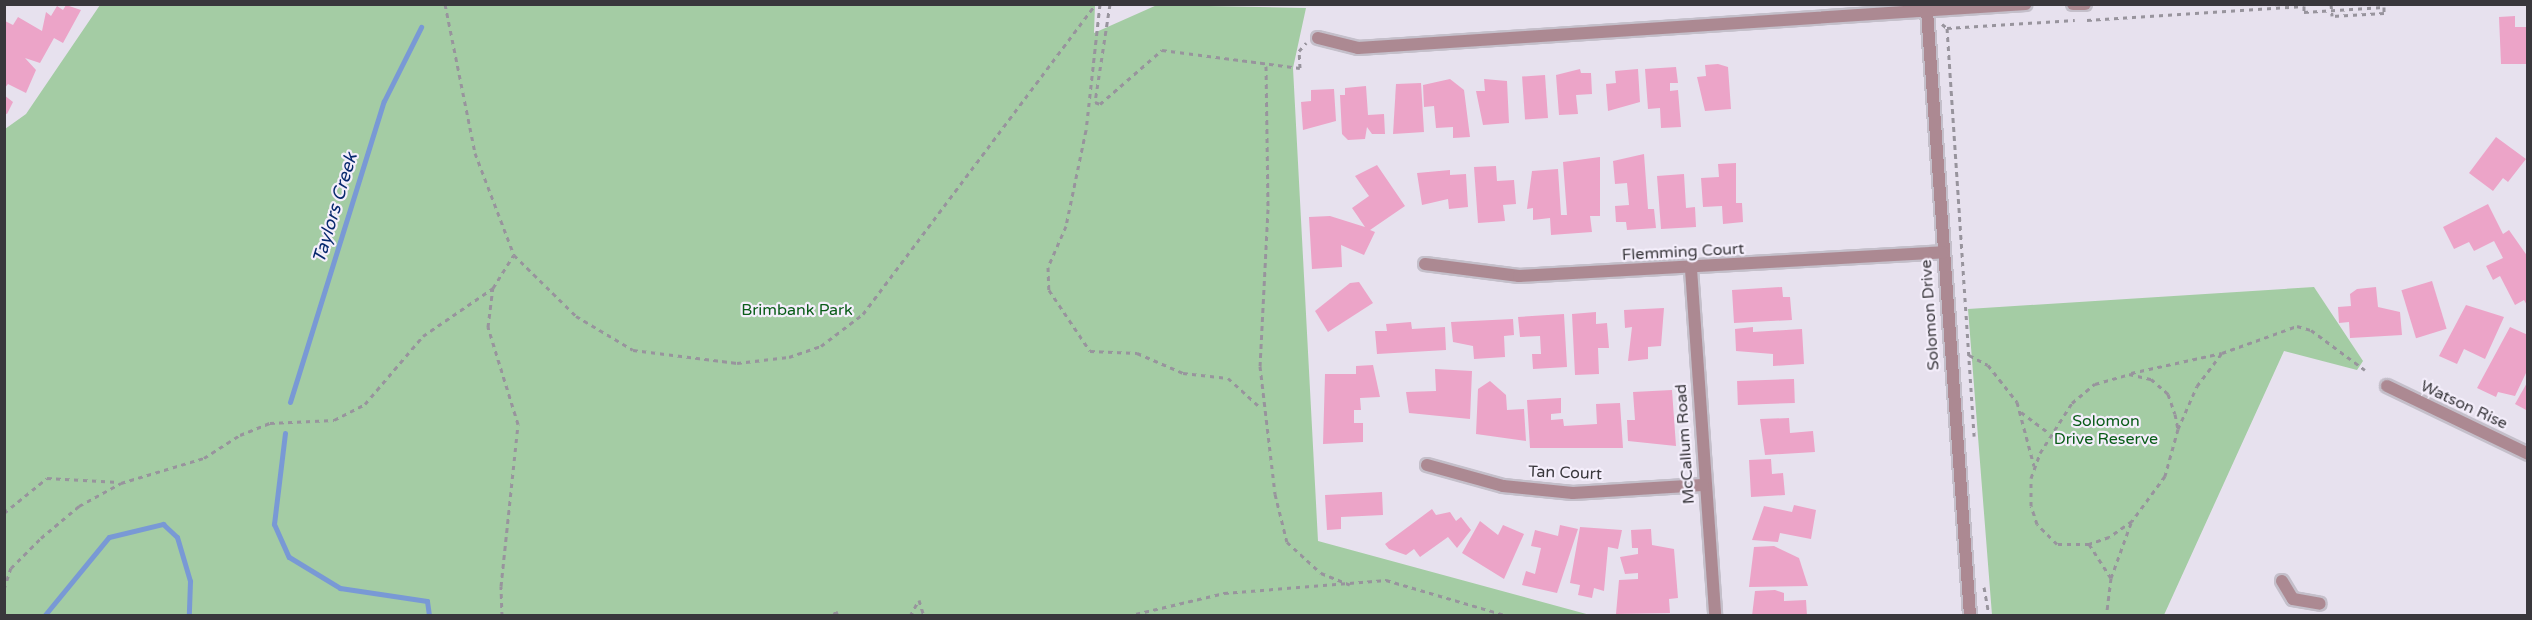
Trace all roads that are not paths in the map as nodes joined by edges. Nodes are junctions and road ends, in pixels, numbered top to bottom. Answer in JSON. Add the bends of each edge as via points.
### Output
{"nodes":[{"id":1,"x":2026,"y":4,"type":"edge"},
{"id":2,"x":2073,"y":4,"type":"edge"},
{"id":3,"x":2085,"y":4,"type":"edge"},
{"id":4,"x":1927,"y":11,"type":"junction"},
{"id":5,"x":1318,"y":38,"type":"road end"},
{"id":6,"x":1943,"y":252,"type":"junction"},
{"id":7,"x":1425,"y":264,"type":"dead end"},
{"id":8,"x":1691,"y":269,"type":"junction"},
{"id":9,"x":2387,"y":386,"type":"dead end"},
{"id":10,"x":2528,"y":454,"type":"edge"},
{"id":11,"x":1427,"y":465,"type":"dead end"},
{"id":12,"x":1703,"y":485,"type":"junction"},
{"id":13,"x":2282,"y":581,"type":"dead end"},
{"id":14,"x":2320,"y":604,"type":"dead end"},
{"id":15,"x":2300,"y":610,"type":"edge"},
{"id":16,"x":1715,"y":615,"type":"edge"},
{"id":17,"x":1970,"y":615,"type":"edge"}],
"edges":[{"from":1,"to":4,"type":"street"},
{"from":2,"to":3,"type":"street"},
{"from":4,"to":5,"type":"street","via":[[1358,48]]},
{"from":4,"to":6,"type":"street","name":"Solomon Drive"},
{"from":6,"to":8,"type":"street","name":"Flemming Court"},
{"from":6,"to":17,"type":"street","name":"Solomon Drive"},
{"from":7,"to":8,"type":"street","name":"Flemming Court","via":[[1519,276]]},
{"from":8,"to":12,"type":"street","name":"McCallum Road"},
{"from":9,"to":10,"type":"street","name":"Watson Rise"},
{"from":11,"to":12,"type":"street","name":"Tan Court","via":[[1503,486],[1573,493]]},
{"from":12,"to":16,"type":"street","name":"McCallum Road"},
{"from":13,"to":15,"type":"street"},
{"from":14,"to":15,"type":"street"}]}
